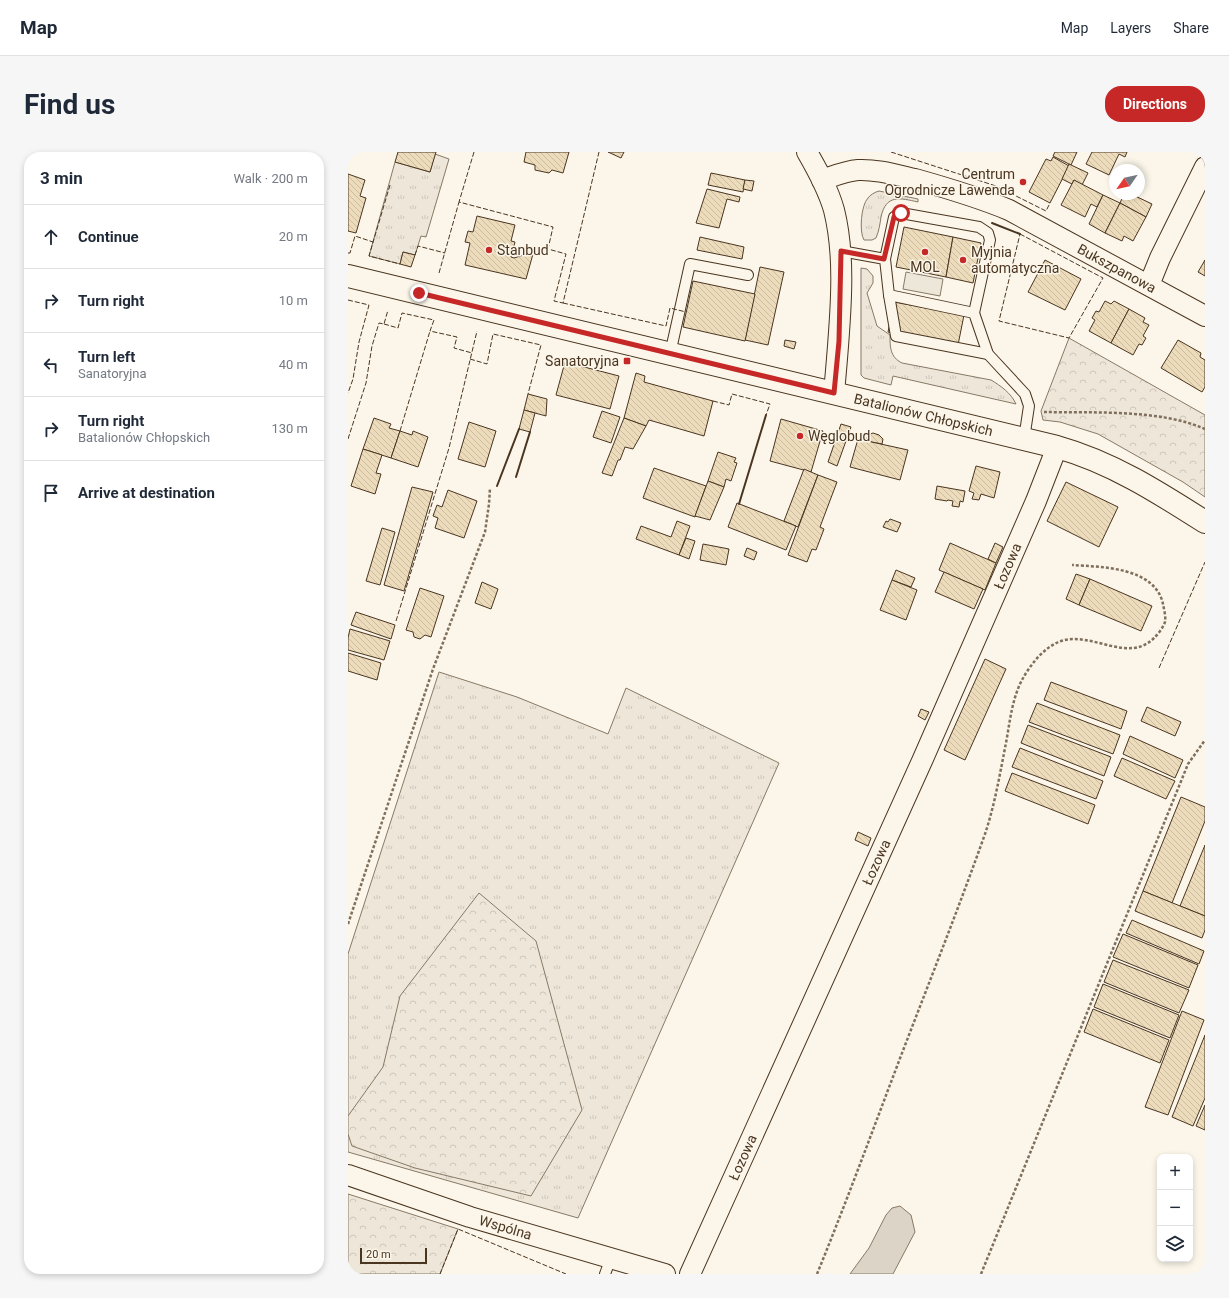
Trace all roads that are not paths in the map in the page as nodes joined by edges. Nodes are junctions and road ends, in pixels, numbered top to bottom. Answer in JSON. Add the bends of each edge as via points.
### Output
{"nodes":[{"id":1,"x":807,"y":152,"type":"edge"},
{"id":2,"x":1205,"y":167,"type":"edge"},
{"id":3,"x":822,"y":180,"type":"junction"},
{"id":4,"x":841,"y":251,"type":"junction"},
{"id":5,"x":884,"y":259,"type":"junction"},
{"id":6,"x":748,"y":275,"type":"dead end"},
{"id":7,"x":348,"y":276,"type":"edge"},
{"id":8,"x":1149,"y":286,"type":"junction"},
{"id":9,"x":889,"y":295,"type":"junction"},
{"id":10,"x":974,"y":313,"type":"junction"},
{"id":11,"x":1205,"y":316,"type":"edge"},
{"id":12,"x":670,"y":354,"type":"junction"},
{"id":13,"x":988,"y":354,"type":"junction"},
{"id":14,"x":834,"y":393,"type":"junction"},
{"id":15,"x":1024,"y":438,"type":"junction"},
{"id":16,"x":1057,"y":447,"type":"junction"},
{"id":17,"x":1205,"y":522,"type":"edge"},
{"id":18,"x":348,"y":1175,"type":"edge"},
{"id":19,"x":608,"y":1266,"type":"edge"},
{"id":20,"x":665,"y":1274,"type":"edge"},
{"id":21,"x":690,"y":1274,"type":"edge"}],
"edges":[{"from":1,"to":3,"type":"street"},
{"from":2,"to":8,"type":"street"},
{"from":3,"to":4,"type":"street","via":[[834,210]]},
{"from":3,"to":8,"type":"street","name":"Bukszpanowa","via":[[844,172],[880,172],[979,198],[1009,210]]},
{"from":4,"to":5,"type":"lane"},
{"from":4,"to":14,"type":"street","via":[[840,335]]},
{"from":5,"to":9,"type":"lane"},
{"from":5,"to":10,"type":"lane","via":[[894,217],[901,213],[979,227],[988,233],[990,240]]},
{"from":6,"to":12,"type":"lane","via":[[690,264]]},
{"from":7,"to":12,"type":"street","name":"Batalionów Chłopskich"},
{"from":8,"to":11,"type":"street","name":"Bukszpanowa"},
{"from":9,"to":10,"type":"lane"},
{"from":9,"to":13,"type":"lane","via":[[896,336]]},
{"from":10,"to":13,"type":"lane"},
{"from":12,"to":14,"type":"street","name":"Batalionów Chłopskich"},
{"from":13,"to":15,"type":"lane","via":[[1025,394],[1029,406]]},
{"from":14,"to":15,"type":"street","name":"Batalionów Chłopskich"},
{"from":15,"to":16,"type":"street","name":"Batalionów Chłopskich"},
{"from":16,"to":17,"type":"street","name":"Batalionów Chłopskich","via":[[1106,464]]},
{"from":16,"to":21,"type":"street","name":"Łozowa","via":[[1033,508],[922,760]]},
{"from":18,"to":19,"type":"street","name":"Wspólna"},
{"from":19,"to":20,"type":"street","name":"Wspólna"}]}
